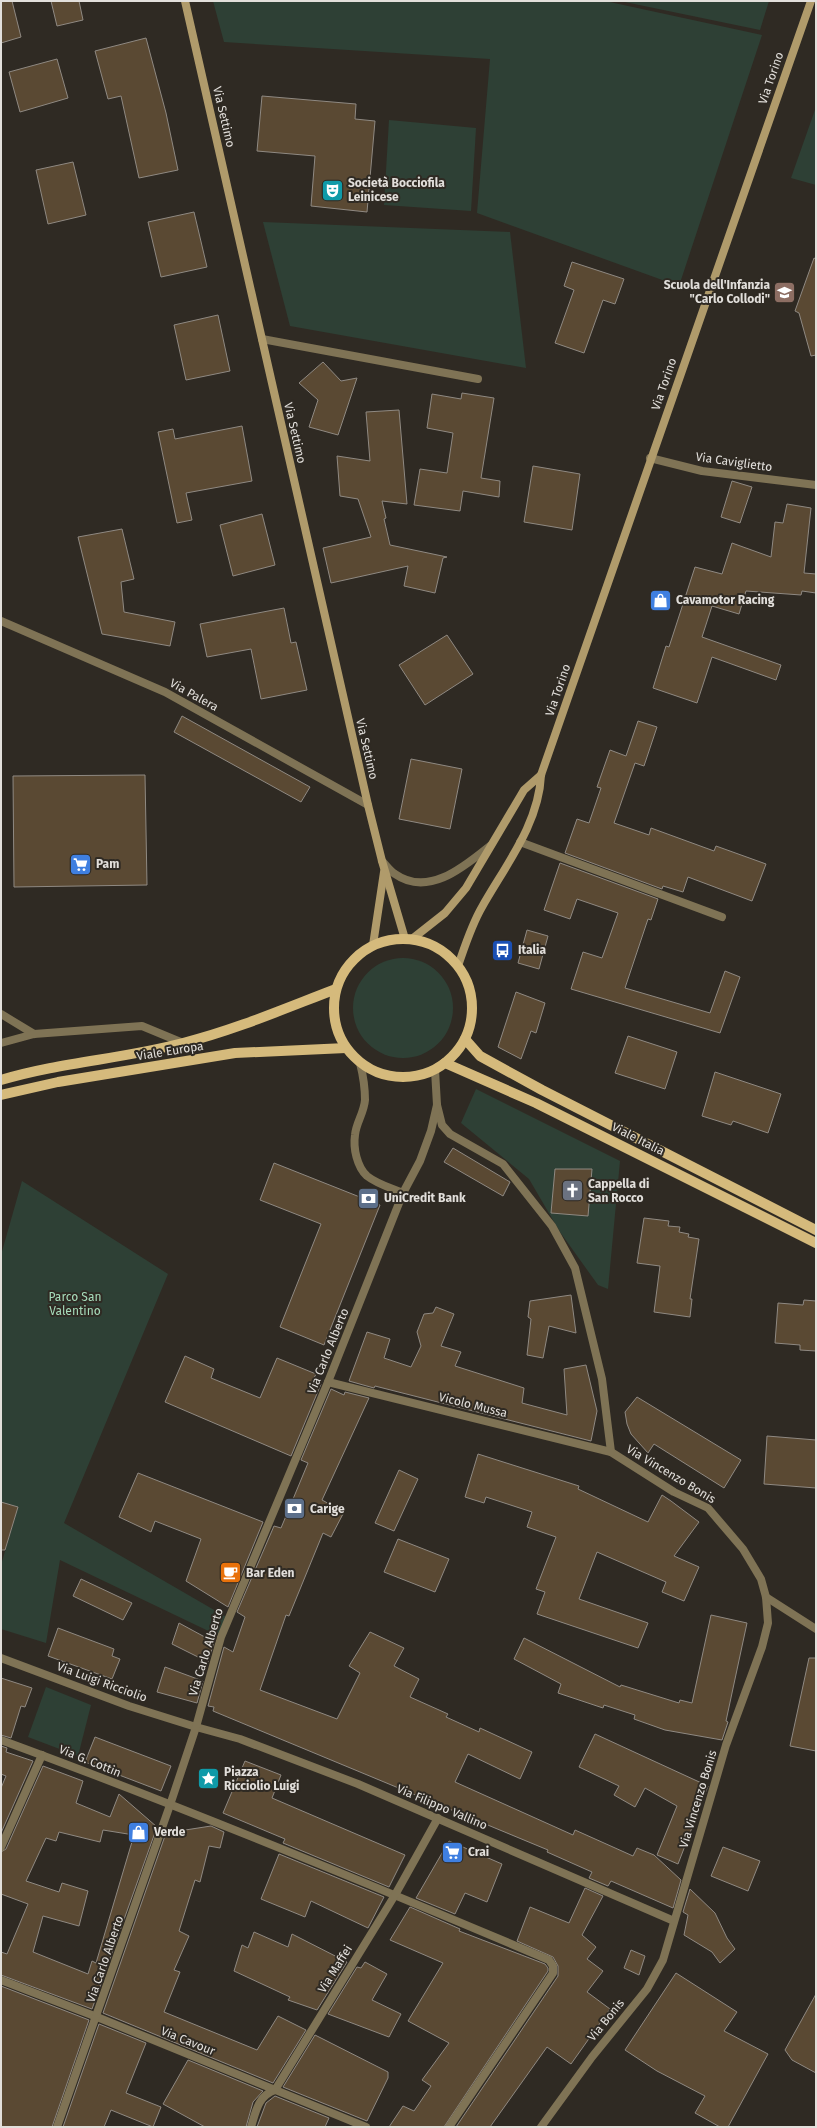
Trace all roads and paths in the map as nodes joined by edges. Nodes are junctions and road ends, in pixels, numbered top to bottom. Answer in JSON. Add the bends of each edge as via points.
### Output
{"nodes":[{"id":1,"x":185,"y":1,"type":"edge"},
{"id":2,"x":811,"y":1,"type":"edge"},
{"id":3,"x":262,"y":339,"type":"junction"},
{"id":4,"x":478,"y":379,"type":"dead end"},
{"id":5,"x":650,"y":458,"type":"junction"},
{"id":6,"x":816,"y":485,"type":"edge"},
{"id":7,"x":1,"y":622,"type":"edge"},
{"id":8,"x":541,"y":775,"type":"junction"},
{"id":9,"x":368,"y":805,"type":"junction"},
{"id":10,"x":520,"y":842,"type":"junction"},
{"id":11,"x":493,"y":843,"type":"junction"},
{"id":12,"x":383,"y":865,"type":"junction"},
{"id":13,"x":722,"y":917,"type":"dead end"},
{"id":14,"x":408,"y":939,"type":"junction"},
{"id":15,"x":373,"y":945,"type":"junction"},
{"id":16,"x":458,"y":966,"type":"junction"},
{"id":17,"x":336,"y":989,"type":"junction"},
{"id":18,"x":1,"y":1014,"type":"edge"},
{"id":19,"x":34,"y":1034,"type":"junction"},
{"id":20,"x":465,"y":1039,"type":"junction"},
{"id":21,"x":3,"y":1041,"type":"edge"},
{"id":22,"x":183,"y":1044,"type":"junction"},
{"id":23,"x":346,"y":1048,"type":"junction"},
{"id":24,"x":360,"y":1063,"type":"junction"},
{"id":25,"x":445,"y":1063,"type":"junction"},
{"id":26,"x":435,"y":1070,"type":"junction"},
{"id":27,"x":1,"y":1080,"type":"edge"},
{"id":28,"x":1,"y":1095,"type":"edge"},
{"id":29,"x":437,"y":1105,"type":"junction"},
{"id":30,"x":403,"y":1193,"type":"junction"},
{"id":31,"x":816,"y":1230,"type":"edge"},
{"id":32,"x":816,"y":1243,"type":"edge"},
{"id":33,"x":328,"y":1382,"type":"junction"},
{"id":34,"x":612,"y":1452,"type":"junction"},
{"id":35,"x":766,"y":1597,"type":"junction"},
{"id":36,"x":816,"y":1629,"type":"edge"},
{"id":37,"x":1,"y":1658,"type":"edge"},
{"id":38,"x":196,"y":1727,"type":"junction"},
{"id":39,"x":1,"y":1740,"type":"edge"},
{"id":40,"x":42,"y":1755,"type":"junction"},
{"id":41,"x":170,"y":1806,"type":"junction"},
{"id":42,"x":438,"y":1818,"type":"junction"},
{"id":43,"x":1,"y":1847,"type":"edge"},
{"id":44,"x":395,"y":1895,"type":"junction"},
{"id":45,"x":674,"y":1921,"type":"junction"},
{"id":46,"x":1,"y":1980,"type":"edge"},
{"id":47,"x":97,"y":2017,"type":"junction"},
{"id":48,"x":275,"y":2090,"type":"junction"},
{"id":49,"x":57,"y":2127,"type":"edge"},
{"id":50,"x":251,"y":2127,"type":"edge"},
{"id":51,"x":366,"y":2127,"type":"edge"},
{"id":52,"x":449,"y":2127,"type":"edge"},
{"id":53,"x":541,"y":2127,"type":"edge"}],
"edges":[{"from":1,"to":3,"type":"main road","name":"Via Settimo"},
{"from":2,"to":5,"type":"main road","name":"Via Torino"},
{"from":3,"to":4,"type":"street"},
{"from":3,"to":9,"type":"main road","name":"Via Settimo"},
{"from":5,"to":6,"type":"street","name":"Via Caviglietto","via":[[702,471]]},
{"from":5,"to":8,"type":"main road","name":"Via Torino"},
{"from":7,"to":9,"type":"street","name":"Via Palera","via":[[165,692]]},
{"from":8,"to":10,"type":"main road","name":"Via Torino","via":[[540,795]]},
{"from":8,"to":11,"type":"main road","name":"Via Torino","via":[[524,790]]},
{"from":9,"to":12,"type":"main road","name":"Via Settimo"},
{"from":10,"to":13,"type":"street"},
{"from":10,"to":16,"type":"main road","name":"Via Torino","via":[[471,928]]},
{"from":11,"to":12,"type":"street","via":[[449,876],[434,880],[407,880]]},
{"from":11,"to":14,"type":"main road","name":"Via Torino","via":[[466,888],[445,913]]},
{"from":12,"to":14,"type":"main road","name":"Via Settimo"},
{"from":12,"to":15,"type":"main road","name":"Via Settimo"},
{"from":14,"to":15,"type":"main road"},
{"from":14,"to":16,"type":"main road","via":[[419,940],[441,950]]},
{"from":15,"to":17,"type":"main road","via":[[352,961]]},
{"from":16,"to":20,"type":"main road","via":[[467,981],[472,998],[472,1019]]},
{"from":17,"to":22,"type":"main road","name":"Viale Europa"},
{"from":17,"to":23,"type":"main road","via":[[333,1009],[336,1030]]},
{"from":18,"to":19,"type":"street"},
{"from":19,"to":21,"type":"street"},
{"from":19,"to":22,"type":"street","via":[[142,1026]]},
{"from":20,"to":25,"type":"main road","via":[[457,1052]]},
{"from":20,"to":31,"type":"main road","name":"Viale Italia","via":[[480,1056],[521,1079]]},
{"from":22,"to":27,"type":"main road","name":"Viale Europa","via":[[55,1066]]},
{"from":23,"to":24,"type":"main road"},
{"from":23,"to":28,"type":"main road","name":"Viale Europa","via":[[236,1053],[58,1082]]},
{"from":24,"to":26,"type":"main road","via":[[383,1075],[396,1077],[423,1075]]},
{"from":24,"to":30,"type":"street","via":[[365,1100],[355,1135],[357,1161],[365,1174],[374,1181]]},
{"from":25,"to":26,"type":"main road"},
{"from":25,"to":32,"type":"main road","name":"Viale Italia","via":[[536,1103]]},
{"from":26,"to":29,"type":"street","name":"Via Carlo Alberto"},
{"from":29,"to":30,"type":"street","name":"Via Carlo Alberto","via":[[420,1162]]},
{"from":29,"to":34,"type":"street","name":"Via Vincenzo Bonis","via":[[442,1125],[450,1134],[503,1164],[552,1226],[575,1268],[602,1379]]},
{"from":30,"to":33,"type":"street","name":"Via Carlo Alberto"},
{"from":33,"to":34,"type":"street","name":"Vicolo Mussa"},
{"from":33,"to":38,"type":"street","name":"Via Carlo Alberto","via":[[228,1618]]},
{"from":34,"to":35,"type":"street","name":"Via Vincenzo Bonis","via":[[674,1492],[708,1508],[743,1549],[761,1579]]},
{"from":35,"to":36,"type":"street"},
{"from":35,"to":45,"type":"street","name":"Via Vincenzo Bonis","via":[[768,1623],[762,1647],[726,1745]]},
{"from":37,"to":38,"type":"street","name":"Via Luigi Ricciolio","via":[[129,1706]]},
{"from":38,"to":41,"type":"street","name":"Via Carlo Alberto"},
{"from":38,"to":42,"type":"street","name":"Via Filippo Vallino","via":[[240,1739]]},
{"from":39,"to":40,"type":"street","name":"Via G. Cottin"},
{"from":40,"to":41,"type":"street","name":"Via G. Cottin"},
{"from":40,"to":43,"type":"street"},
{"from":41,"to":44,"type":"street","name":"Via G. Cottin","via":[[204,1817]]},
{"from":41,"to":47,"type":"street","name":"Via Carlo Alberto"},
{"from":42,"to":44,"type":"street","name":"Via Maffei"},
{"from":42,"to":45,"type":"street","name":"Via Filippo Vallino"},
{"from":44,"to":48,"type":"street","name":"Via Maffei"},
{"from":44,"to":52,"type":"street","name":"Via G. Cottin","via":[[549,1960],[553,1966],[553,1973]]},
{"from":45,"to":53,"type":"street","name":"Via Bonis","via":[[656,1976]]},
{"from":46,"to":47,"type":"street","name":"Via Cavour"},
{"from":47,"to":48,"type":"street","name":"Via Cavour"},
{"from":47,"to":49,"type":"street","name":"Via Carlo Alberto"},
{"from":48,"to":50,"type":"street","name":"Via Maffei","via":[[266,2093],[260,2099]]},
{"from":48,"to":51,"type":"street","name":"Via Cavour"}]}
